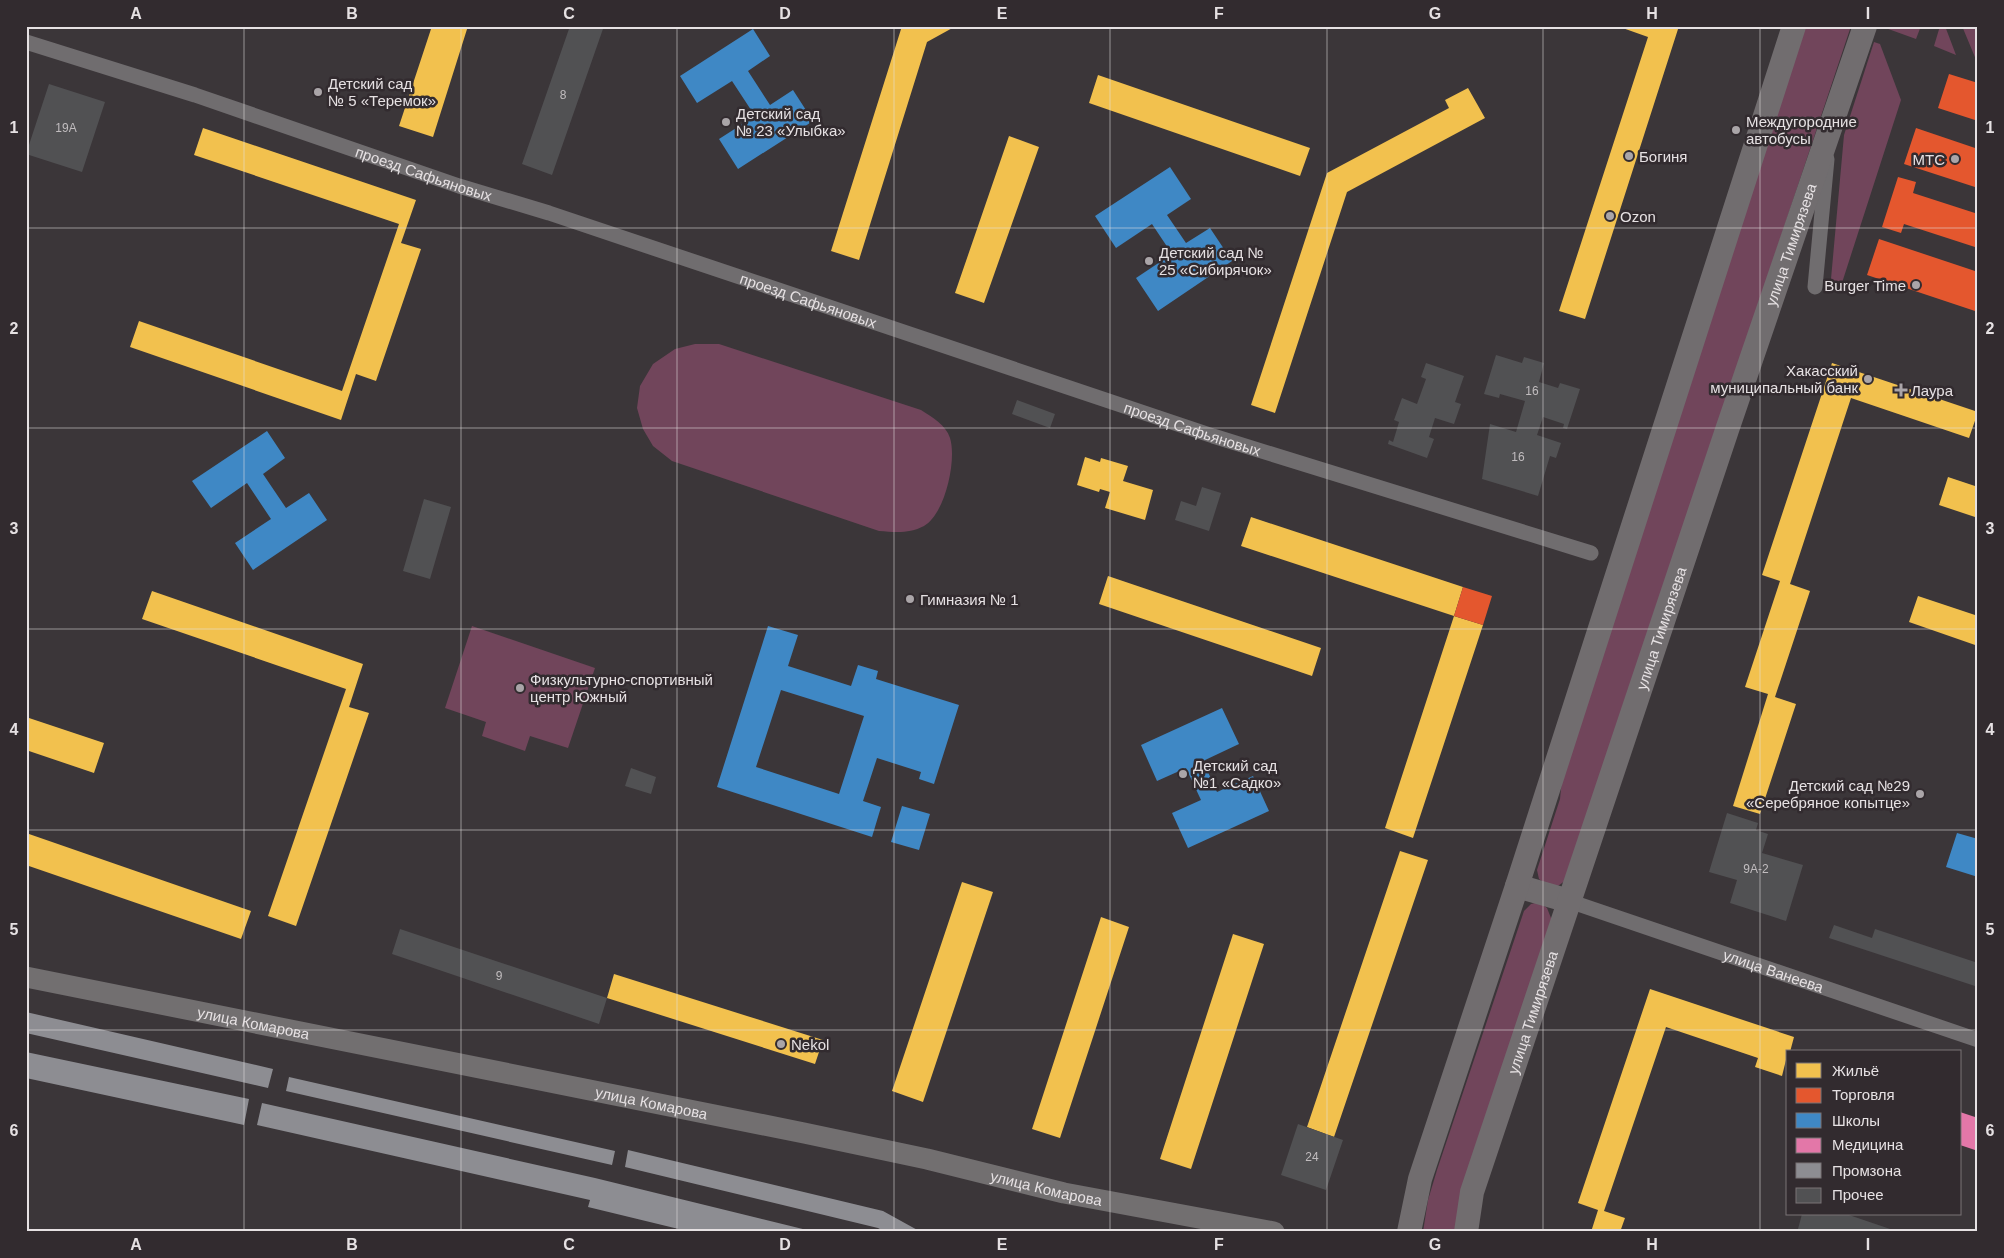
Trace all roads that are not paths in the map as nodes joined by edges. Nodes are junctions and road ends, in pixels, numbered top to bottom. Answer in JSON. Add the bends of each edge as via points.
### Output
{"nodes":[{"id":1,"x":1794,"y":26,"type":"edge"},
{"id":2,"x":1865,"y":26,"type":"edge"},
{"id":3,"x":26,"y":42,"type":"edge"},
{"id":4,"x":1830,"y":126,"type":"junction"},
{"id":5,"x":1815,"y":288,"type":"dead end"},
{"id":6,"x":1591,"y":553,"type":"dead end"},
{"id":7,"x":1517,"y":886,"type":"junction"},
{"id":8,"x":1569,"y":901,"type":"junction"},
{"id":9,"x":26,"y":977,"type":"edge"},
{"id":10,"x":1978,"y":1040,"type":"edge"},
{"id":11,"x":1274,"y":1232,"type":"edge"},
{"id":12,"x":1409,"y":1232,"type":"edge"},
{"id":13,"x":1466,"y":1232,"type":"edge"}],
"edges":[{"from":1,"to":7,"type":"main road"},
{"from":2,"to":4,"type":"main road","name":"улица Тимирязева"},
{"from":3,"to":6,"type":"street","name":"проезд Сафьяновых","via":[[195,95],[1213,436]]},
{"from":4,"to":5,"type":"street"},
{"from":4,"to":8,"type":"main road","name":"улица Тимирязева"},
{"from":7,"to":8,"type":"main road"},
{"from":7,"to":12,"type":"main road","via":[[1420,1179]]},
{"from":8,"to":10,"type":"street","name":"улица Ванеева"},
{"from":8,"to":13,"type":"main road","name":"улица Тимирязева","via":[[1472,1192]]},
{"from":9,"to":11,"type":"street","name":"улица Комарова","via":[[804,1133],[1064,1193]]}]}
